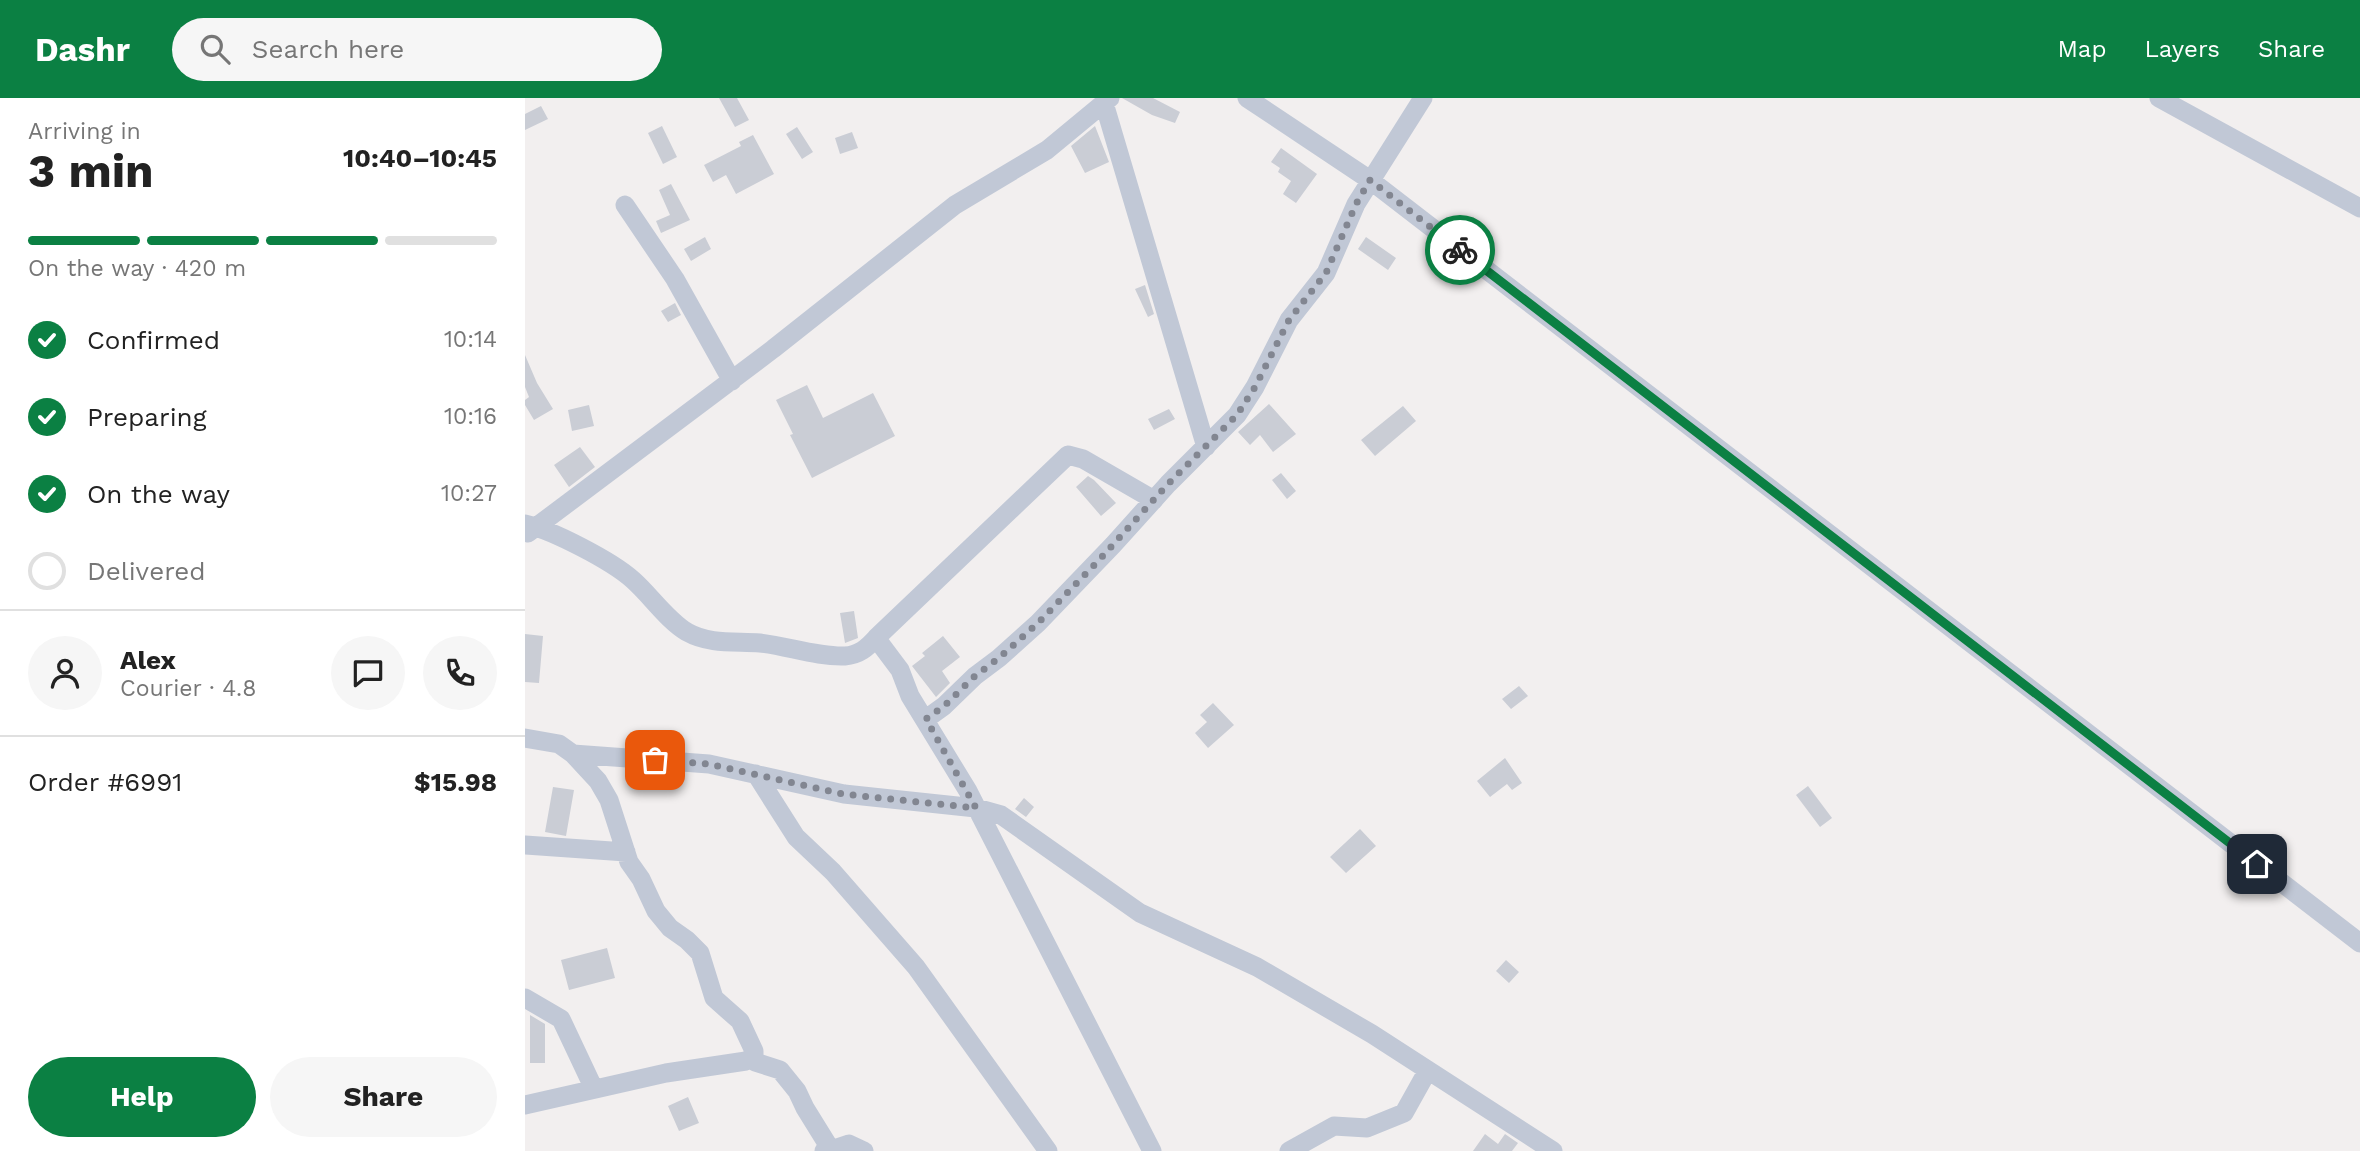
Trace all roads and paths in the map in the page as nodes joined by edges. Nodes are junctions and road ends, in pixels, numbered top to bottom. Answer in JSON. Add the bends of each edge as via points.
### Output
{"nodes":[{"id":1,"x":1248,"y":98,"type":"edge"},
{"id":2,"x":1406,"y":98,"type":"edge"},
{"id":3,"x":1423,"y":98,"type":"edge"},
{"id":4,"x":2159,"y":98,"type":"edge"},
{"id":5,"x":1107,"y":100,"type":"edge"},
{"id":6,"x":1407,"y":120,"type":"junction"},
{"id":7,"x":1370,"y":180,"type":"junction"},
{"id":8,"x":625,"y":205,"type":"dead end"},
{"id":9,"x":2360,"y":208,"type":"edge"},
{"id":10,"x":732,"y":381,"type":"junction"},
{"id":11,"x":1206,"y":447,"type":"junction"},
{"id":12,"x":1154,"y":500,"type":"junction"},
{"id":13,"x":529,"y":529,"type":"edge"},
{"id":14,"x":876,"y":638,"type":"junction"},
{"id":15,"x":926,"y":719,"type":"junction"},
{"id":16,"x":525,"y":738,"type":"edge"},
{"id":17,"x":573,"y":754,"type":"junction"},
{"id":18,"x":756,"y":774,"type":"junction"},
{"id":19,"x":976,"y":808,"type":"junction"},
{"id":20,"x":525,"y":845,"type":"edge"},
{"id":21,"x":626,"y":852,"type":"junction"},
{"id":22,"x":2360,"y":943,"type":"edge"},
{"id":23,"x":525,"y":998,"type":"edge"},
{"id":24,"x":754,"y":1056,"type":"junction"},
{"id":25,"x":1428,"y":1070,"type":"junction"},
{"id":26,"x":594,"y":1089,"type":"junction"},
{"id":27,"x":525,"y":1105,"type":"edge"},
{"id":28,"x":827,"y":1150,"type":"edge"},
{"id":29,"x":864,"y":1151,"type":"edge"},
{"id":30,"x":1048,"y":1151,"type":"edge"},
{"id":31,"x":1152,"y":1151,"type":"edge"},
{"id":32,"x":1289,"y":1151,"type":"edge"},
{"id":33,"x":1553,"y":1151,"type":"edge"}],
"edges":[{"from":1,"to":7,"type":"street"},
{"from":2,"to":6,"type":"street"},
{"from":3,"to":6,"type":"street"},
{"from":4,"to":9,"type":"street"},
{"from":5,"to":10,"type":"street","via":[[1047,150],[955,205]]},
{"from":5,"to":11,"type":"street"},
{"from":6,"to":7,"type":"street"},
{"from":7,"to":11,"type":"street","via":[[1326,273],[1289,320],[1237,415]]},
{"from":7,"to":22,"type":"street"},
{"from":8,"to":10,"type":"street","via":[[675,279]]},
{"from":10,"to":13,"type":"street"},
{"from":11,"to":12,"type":"street"},
{"from":12,"to":14,"type":"street","via":[[1068,455]]},
{"from":12,"to":15,"type":"street","via":[[1038,623]]},
{"from":13,"to":14,"type":"street","via":[[586,550],[631,578],[688,632],[706,639],[846,656],[863,651]]},
{"from":14,"to":15,"type":"street","via":[[900,670]]},
{"from":15,"to":19,"type":"street"},
{"from":16,"to":17,"type":"street","via":[[559,744]]},
{"from":17,"to":18,"type":"street","via":[[709,764]]},
{"from":17,"to":21,"type":"street","via":[[609,800]]},
{"from":18,"to":19,"type":"street","via":[[843,794]]},
{"from":18,"to":30,"type":"street","via":[[796,837],[916,967]]},
{"from":19,"to":25,"type":"street","via":[[1001,815],[1140,913],[1257,967]]},
{"from":19,"to":31,"type":"street"},
{"from":20,"to":21,"type":"street"},
{"from":21,"to":24,"type":"street","via":[[656,911],[700,953],[714,998],[740,1021]]},
{"from":23,"to":26,"type":"street","via":[[561,1019]]},
{"from":24,"to":26,"type":"street"},
{"from":24,"to":28,"type":"street","via":[[755,1062],[780,1070],[797,1091]]},
{"from":25,"to":32,"type":"street","via":[[1404,1113],[1367,1128],[1334,1126]]},
{"from":25,"to":33,"type":"street"},
{"from":26,"to":27,"type":"street"},
{"from":28,"to":29,"type":"street","via":[[849,1144]]}]}
